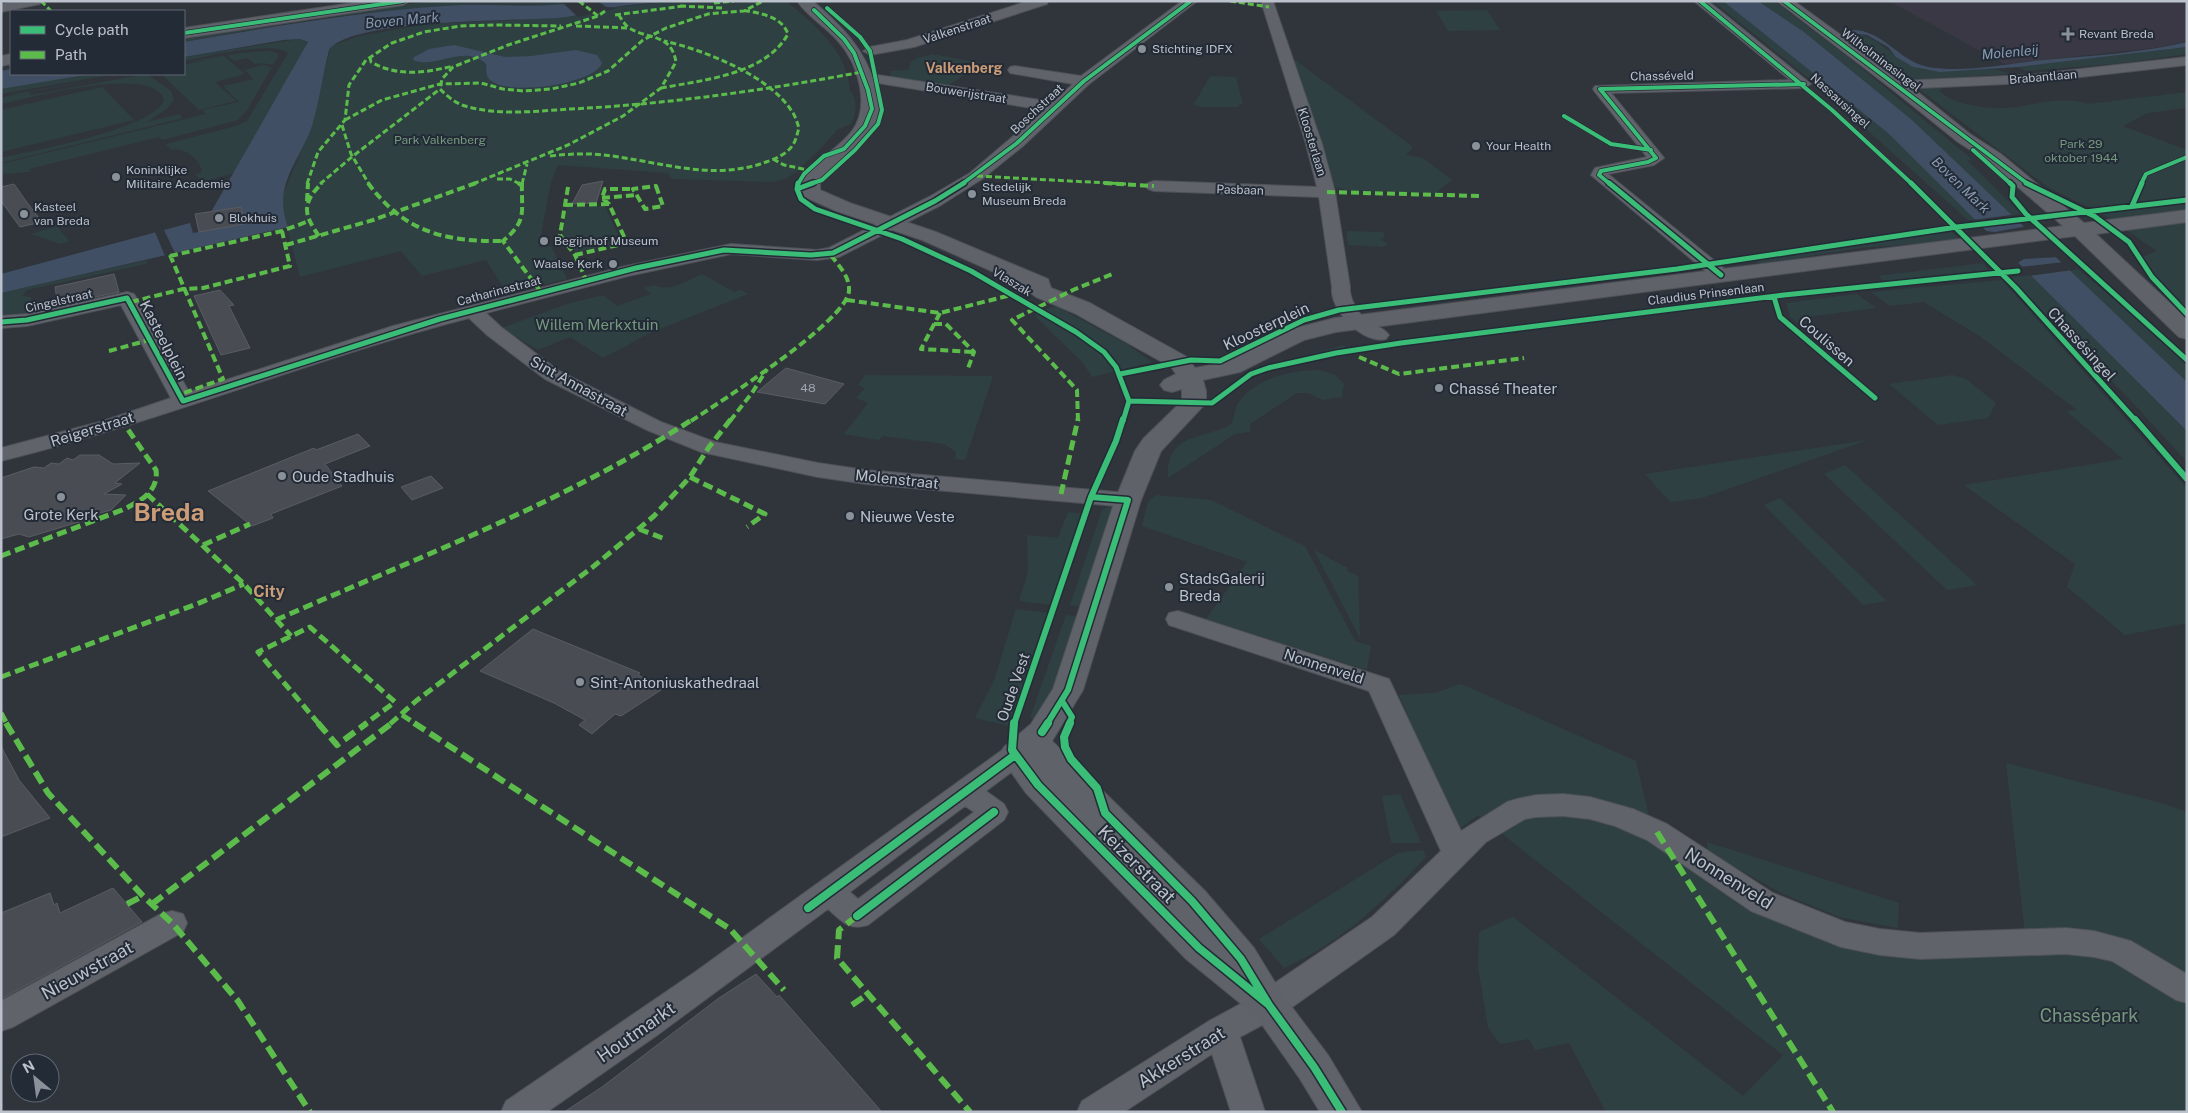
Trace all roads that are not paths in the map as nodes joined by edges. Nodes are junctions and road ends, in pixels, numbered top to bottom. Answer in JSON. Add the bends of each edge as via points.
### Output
{"nodes":[{"id":1,"x":35,"y":1,"type":"edge"},
{"id":2,"x":804,"y":1,"type":"edge"},
{"id":3,"x":818,"y":1,"type":"edge"},
{"id":4,"x":1042,"y":1,"type":"edge"},
{"id":5,"x":1166,"y":1,"type":"edge"},
{"id":6,"x":1267,"y":1,"type":"edge"},
{"id":7,"x":1700,"y":1,"type":"edge"},
{"id":8,"x":1784,"y":1,"type":"edge"},
{"id":9,"x":397,"y":2,"type":"edge"},
{"id":10,"x":359,"y":3,"type":"edge"},
{"id":11,"x":1188,"y":3,"type":"edge"},
{"id":12,"x":1,"y":8,"type":"edge"},
{"id":13,"x":185,"y":33,"type":"edge"},
{"id":14,"x":870,"y":51,"type":"junction"},
{"id":15,"x":854,"y":53,"type":"junction"},
{"id":16,"x":2187,"y":61,"type":"edge"},
{"id":17,"x":1015,"y":70,"type":"dead end"},
{"id":18,"x":878,"y":79,"type":"junction"},
{"id":19,"x":1084,"y":81,"type":"junction"},
{"id":20,"x":1804,"y":84,"type":"joint"},
{"id":21,"x":1898,"y":85,"type":"junction"},
{"id":22,"x":1055,"y":107,"type":"junction"},
{"id":23,"x":1154,"y":186,"type":"dead end"},
{"id":24,"x":1327,"y":192,"type":"junction"},
{"id":25,"x":823,"y":198,"type":"junction"},
{"id":26,"x":2187,"y":216,"type":"edge"},
{"id":27,"x":892,"y":223,"type":"junction"},
{"id":28,"x":2187,"y":230,"type":"edge"},
{"id":29,"x":2068,"y":238,"type":"junction"},
{"id":30,"x":830,"y":254,"type":"joint"},
{"id":31,"x":1729,"y":281,"type":"junction"},
{"id":32,"x":121,"y":298,"type":"joint"},
{"id":33,"x":472,"y":310,"type":"junction"},
{"id":34,"x":1,"y":322,"type":"edge"},
{"id":35,"x":1370,"y":326,"type":"junction"},
{"id":36,"x":2187,"y":332,"type":"edge"},
{"id":37,"x":2187,"y":351,"type":"edge"},
{"id":38,"x":1186,"y":383,"type":"junction"},
{"id":39,"x":182,"y":401,"type":"junction"},
{"id":40,"x":671,"y":431,"type":"joint"},
{"id":41,"x":1,"y":455,"type":"edge"},
{"id":42,"x":1128,"y":500,"type":"junction"},
{"id":43,"x":1178,"y":619,"type":"dead end"},
{"id":44,"x":1024,"y":748,"type":"junction"},
{"id":45,"x":1456,"y":852,"type":"junction"},
{"id":46,"x":172,"y":923,"type":"dead end"},
{"id":47,"x":2187,"y":990,"type":"edge"},
{"id":48,"x":1269,"y":1005,"type":"junction"},
{"id":49,"x":1,"y":1017,"type":"edge"},
{"id":50,"x":1221,"y":1031,"type":"junction"},
{"id":51,"x":518,"y":1112,"type":"edge"},
{"id":52,"x":1094,"y":1112,"type":"edge"},
{"id":53,"x":1248,"y":1112,"type":"edge"},
{"id":54,"x":1342,"y":1112,"type":"edge"}],
"edges":[{"from":1,"to":12,"type":"street"},
{"from":2,"to":15,"type":"street"},
{"from":3,"to":14,"type":"street","via":[[860,36]]},
{"from":4,"to":14,"type":"street","name":"Valkenstraat","via":[[909,44]]},
{"from":5,"to":11,"type":"street"},
{"from":6,"to":24,"type":"street","name":"Kloosterlaan"},
{"from":7,"to":20,"type":"street","name":"Nassausingel"},
{"from":8,"to":21,"type":"street","name":"Wilhelminasingel"},
{"from":9,"to":10,"type":"street"},
{"from":10,"to":13,"type":"street"},
{"from":11,"to":19,"type":"street","name":"Boschstraat"},
{"from":14,"to":15,"type":"street"},
{"from":14,"to":18,"type":"street"},
{"from":15,"to":25,"type":"street","via":[[872,109],[860,132],[812,179],[810,190]]},
{"from":16,"to":21,"type":"street","name":"Brabantlaan","via":[[2028,79]]},
{"from":17,"to":19,"type":"street"},
{"from":18,"to":22,"type":"street","name":"Bouwerijstraat"},
{"from":18,"to":25,"type":"street","via":[[882,106],[878,124],[821,182]]},
{"from":19,"to":22,"type":"street","name":"Boschstraat"},
{"from":20,"to":31,"type":"street","name":"Chasséveld","via":[[1600,89],[1656,158],[1646,163],[1601,170],[1599,174]]},
{"from":21,"to":29,"type":"street","name":"Wilhelminasingel","via":[[1964,138],[1980,158]]},
{"from":22,"to":27,"type":"street","name":"Boschstraat","via":[[976,176]]},
{"from":23,"to":24,"type":"street","name":"Pasbaan"},
{"from":24,"to":35,"type":"street","name":"Kloosterlaan","via":[[1340,295]]},
{"from":25,"to":27,"type":"street","name":"Vlaszak"},
{"from":26,"to":29,"type":"street","name":"Claudius Prinsenlaan"},
{"from":27,"to":30,"type":"street","name":"Boschstraat"},
{"from":27,"to":38,"type":"street","name":"Vlaszak","via":[[1076,300],[1082,308],[1153,349],[1170,374]]},
{"from":28,"to":29,"type":"street","name":"Claudius Prinsenlaan"},
{"from":29,"to":31,"type":"street","name":"Claudius Prinsenlaan"},
{"from":29,"to":36,"type":"street","name":"Wilhelminasingel"},
{"from":29,"to":37,"type":"street","name":"Wilhelminasingel"},
{"from":30,"to":33,"type":"street","name":"Catharinastraat","via":[[741,249],[715,251]]},
{"from":31,"to":35,"type":"street","name":"Claudius Prinsenlaan"},
{"from":32,"to":34,"type":"street","name":"Cingelstraat","via":[[27,320]]},
{"from":32,"to":39,"type":"street","name":"Kasteelplein","via":[[129,299]]},
{"from":33,"to":39,"type":"street","name":"Catharinastraat","via":[[326,353]]},
{"from":33,"to":40,"type":"street","name":"Sint Annastraat","via":[[502,338],[552,375],[654,426]]},
{"from":35,"to":38,"type":"street","name":"Kloosterplein","via":[[1262,362],[1216,383]]},
{"from":38,"to":42,"type":"street","via":[[1194,403],[1152,444]]},
{"from":39,"to":41,"type":"street","name":"Reigerstraat"},
{"from":40,"to":42,"type":"street","name":"Molenstraat","via":[[709,447],[856,476]]},
{"from":42,"to":44,"type":"street","via":[[1068,690],[1050,721]]},
{"from":43,"to":45,"type":"street","name":"Nonnenveld","via":[[1380,685]]},
{"from":44,"to":48,"type":"street","name":"Keizerstraat","via":[[1038,785],[1199,948]]},
{"from":44,"to":51,"type":"street","name":"Houtmarkt","via":[[751,950],[590,1065]]},
{"from":45,"to":47,"type":"street","name":"Nonnenveld","via":[[1476,834],[1518,810],[1563,805],[1590,808],[1624,817],[1657,832],[1762,902],[1841,934],[1920,946],[2066,941],[2094,944],[2120,950]]},
{"from":45,"to":48,"type":"street","name":"Nonnenveld","via":[[1383,926]]},
{"from":46,"to":49,"type":"street","name":"Nieuwstraat"},
{"from":48,"to":50,"type":"street","name":"Akkerstraat"},
{"from":48,"to":54,"type":"street","name":"Keizerstraat"},
{"from":50,"to":52,"type":"street","name":"Akkerstraat"},
{"from":50,"to":53,"type":"street"}]}
